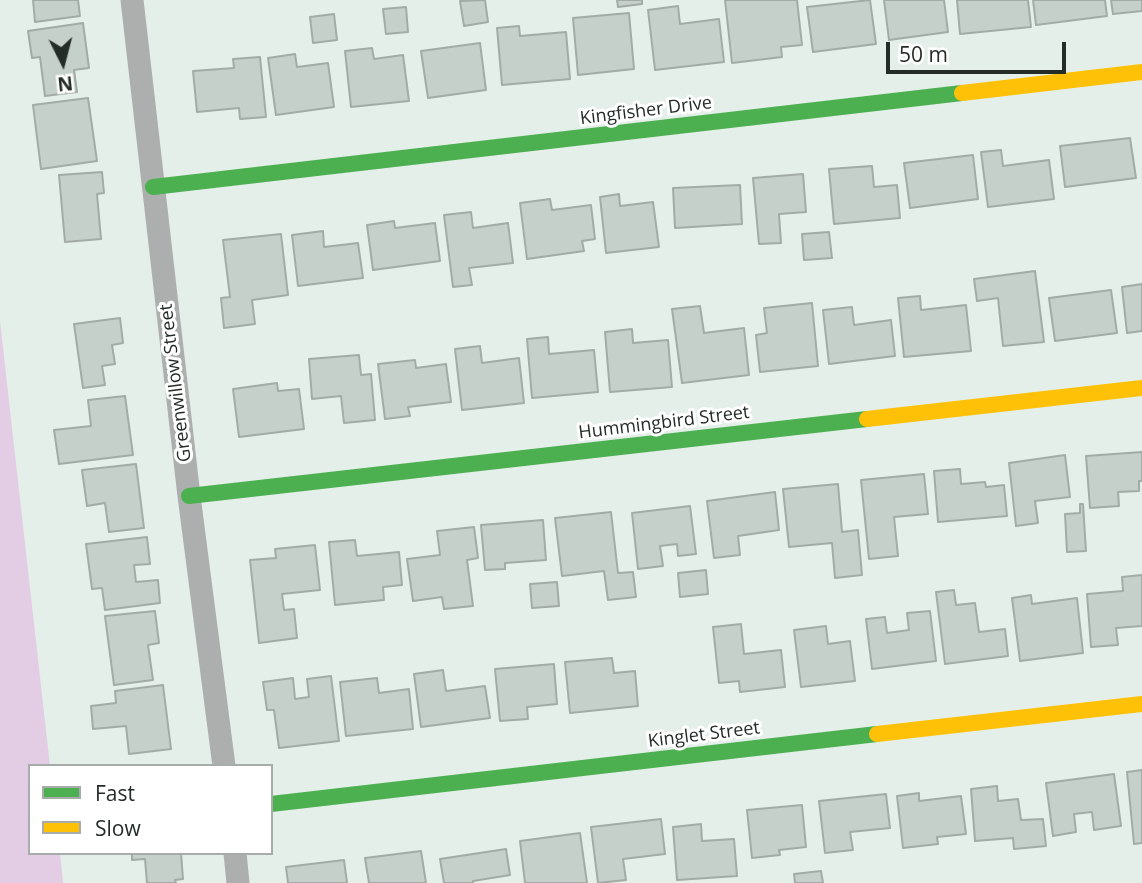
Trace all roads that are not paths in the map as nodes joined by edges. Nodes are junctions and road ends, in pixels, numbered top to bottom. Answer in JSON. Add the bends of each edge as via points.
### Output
{"nodes":[{"id":1,"x":132,"y":0,"type":"edge"},
{"id":2,"x":1142,"y":72,"type":"edge"},
{"id":3,"x":153,"y":187,"type":"junction"},
{"id":4,"x":1142,"y":388,"type":"edge"},
{"id":5,"x":190,"y":496,"type":"junction"},
{"id":6,"x":1142,"y":704,"type":"edge"},
{"id":7,"x":224,"y":764,"type":"edge"},
{"id":8,"x":273,"y":804,"type":"edge"},
{"id":9,"x":235,"y":855,"type":"edge"},
{"id":10,"x":238,"y":883,"type":"edge"}],
"edges":[{"from":1,"to":3,"type":"street","name":"Greenwillow Street"},
{"from":2,"to":3,"type":"street","name":"Kingfisher Drive"},
{"from":3,"to":5,"type":"street","name":"Greenwillow Street"},
{"from":4,"to":5,"type":"street","name":"Hummingbird Street"},
{"from":5,"to":7,"type":"street","name":"Greenwillow Street"},
{"from":6,"to":8,"type":"street","name":"Kinglet Street"},
{"from":9,"to":10,"type":"street"}]}
